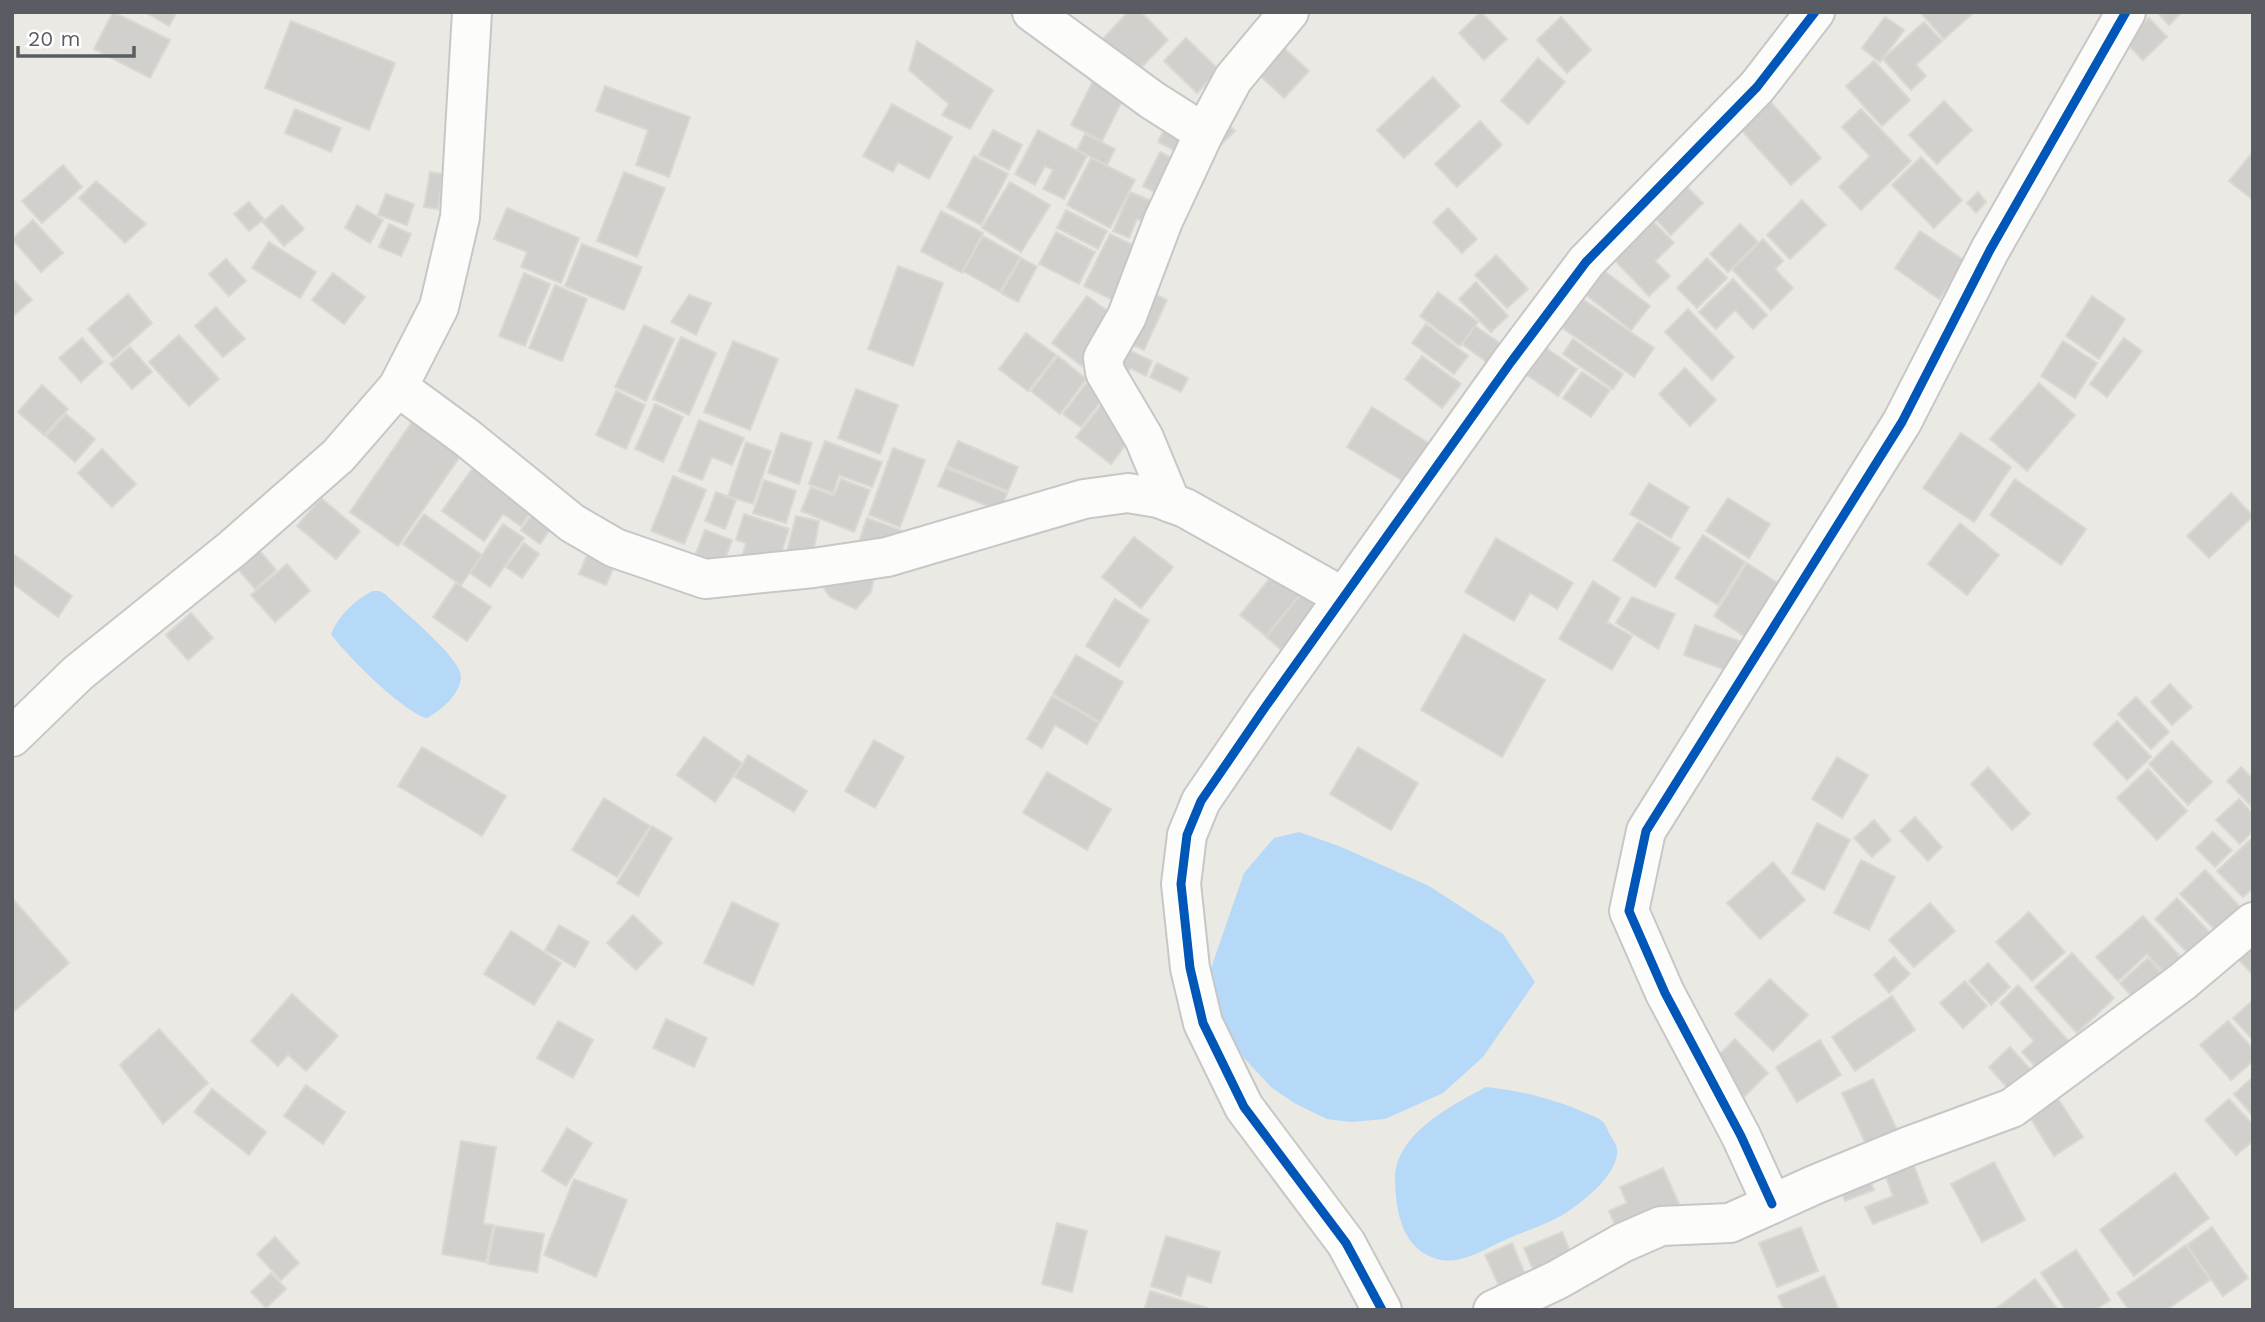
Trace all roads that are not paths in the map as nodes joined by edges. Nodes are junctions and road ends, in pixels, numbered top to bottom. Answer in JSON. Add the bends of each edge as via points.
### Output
{"nodes":[{"id":1,"x":472,"y":12,"type":"edge"},
{"id":2,"x":1032,"y":12,"type":"edge"},
{"id":3,"x":1289,"y":12,"type":"edge"},
{"id":4,"x":1815,"y":12,"type":"edge"},
{"id":5,"x":2126,"y":12,"type":"edge"},
{"id":6,"x":1204,"y":133,"type":"junction"},
{"id":7,"x":398,"y":387,"type":"junction"},
{"id":8,"x":1171,"y":503,"type":"junction"},
{"id":9,"x":1343,"y":597,"type":"junction"},
{"id":10,"x":12,"y":737,"type":"edge"},
{"id":11,"x":2253,"y":922,"type":"edge"},
{"id":12,"x":1772,"y":1204,"type":"junction"},
{"id":13,"x":1382,"y":1310,"type":"edge"},
{"id":14,"x":1493,"y":1310,"type":"edge"}],
"edges":[{"from":1,"to":7,"type":"street","via":[[457,231],[439,307]]},
{"from":2,"to":6,"type":"street"},
{"from":3,"to":6,"type":"street","via":[[1233,79]]},
{"from":4,"to":9,"type":"street","via":[[1757,87],[1586,262]]},
{"from":5,"to":12,"type":"street","via":[[1990,250],[1902,422],[1646,831],[1629,911],[1665,993]]},
{"from":6,"to":8,"type":"street","via":[[1163,221],[1127,316],[1103,358],[1105,372],[1144,438]]},
{"from":7,"to":8,"type":"street","via":[[572,523],[615,548],[705,579],[887,556],[1084,499],[1128,493]]},
{"from":7,"to":10,"type":"street","via":[[338,456],[223,557],[78,673]]},
{"from":8,"to":9,"type":"street"},
{"from":9,"to":13,"type":"street","via":[[1201,801],[1187,835],[1181,884],[1190,968],[1203,1023],[1244,1107],[1346,1243]]},
{"from":11,"to":12,"type":"street","via":[[2182,982],[2012,1108]]},
{"from":12,"to":14,"type":"street","via":[[1730,1223],[1661,1226]]}]}
